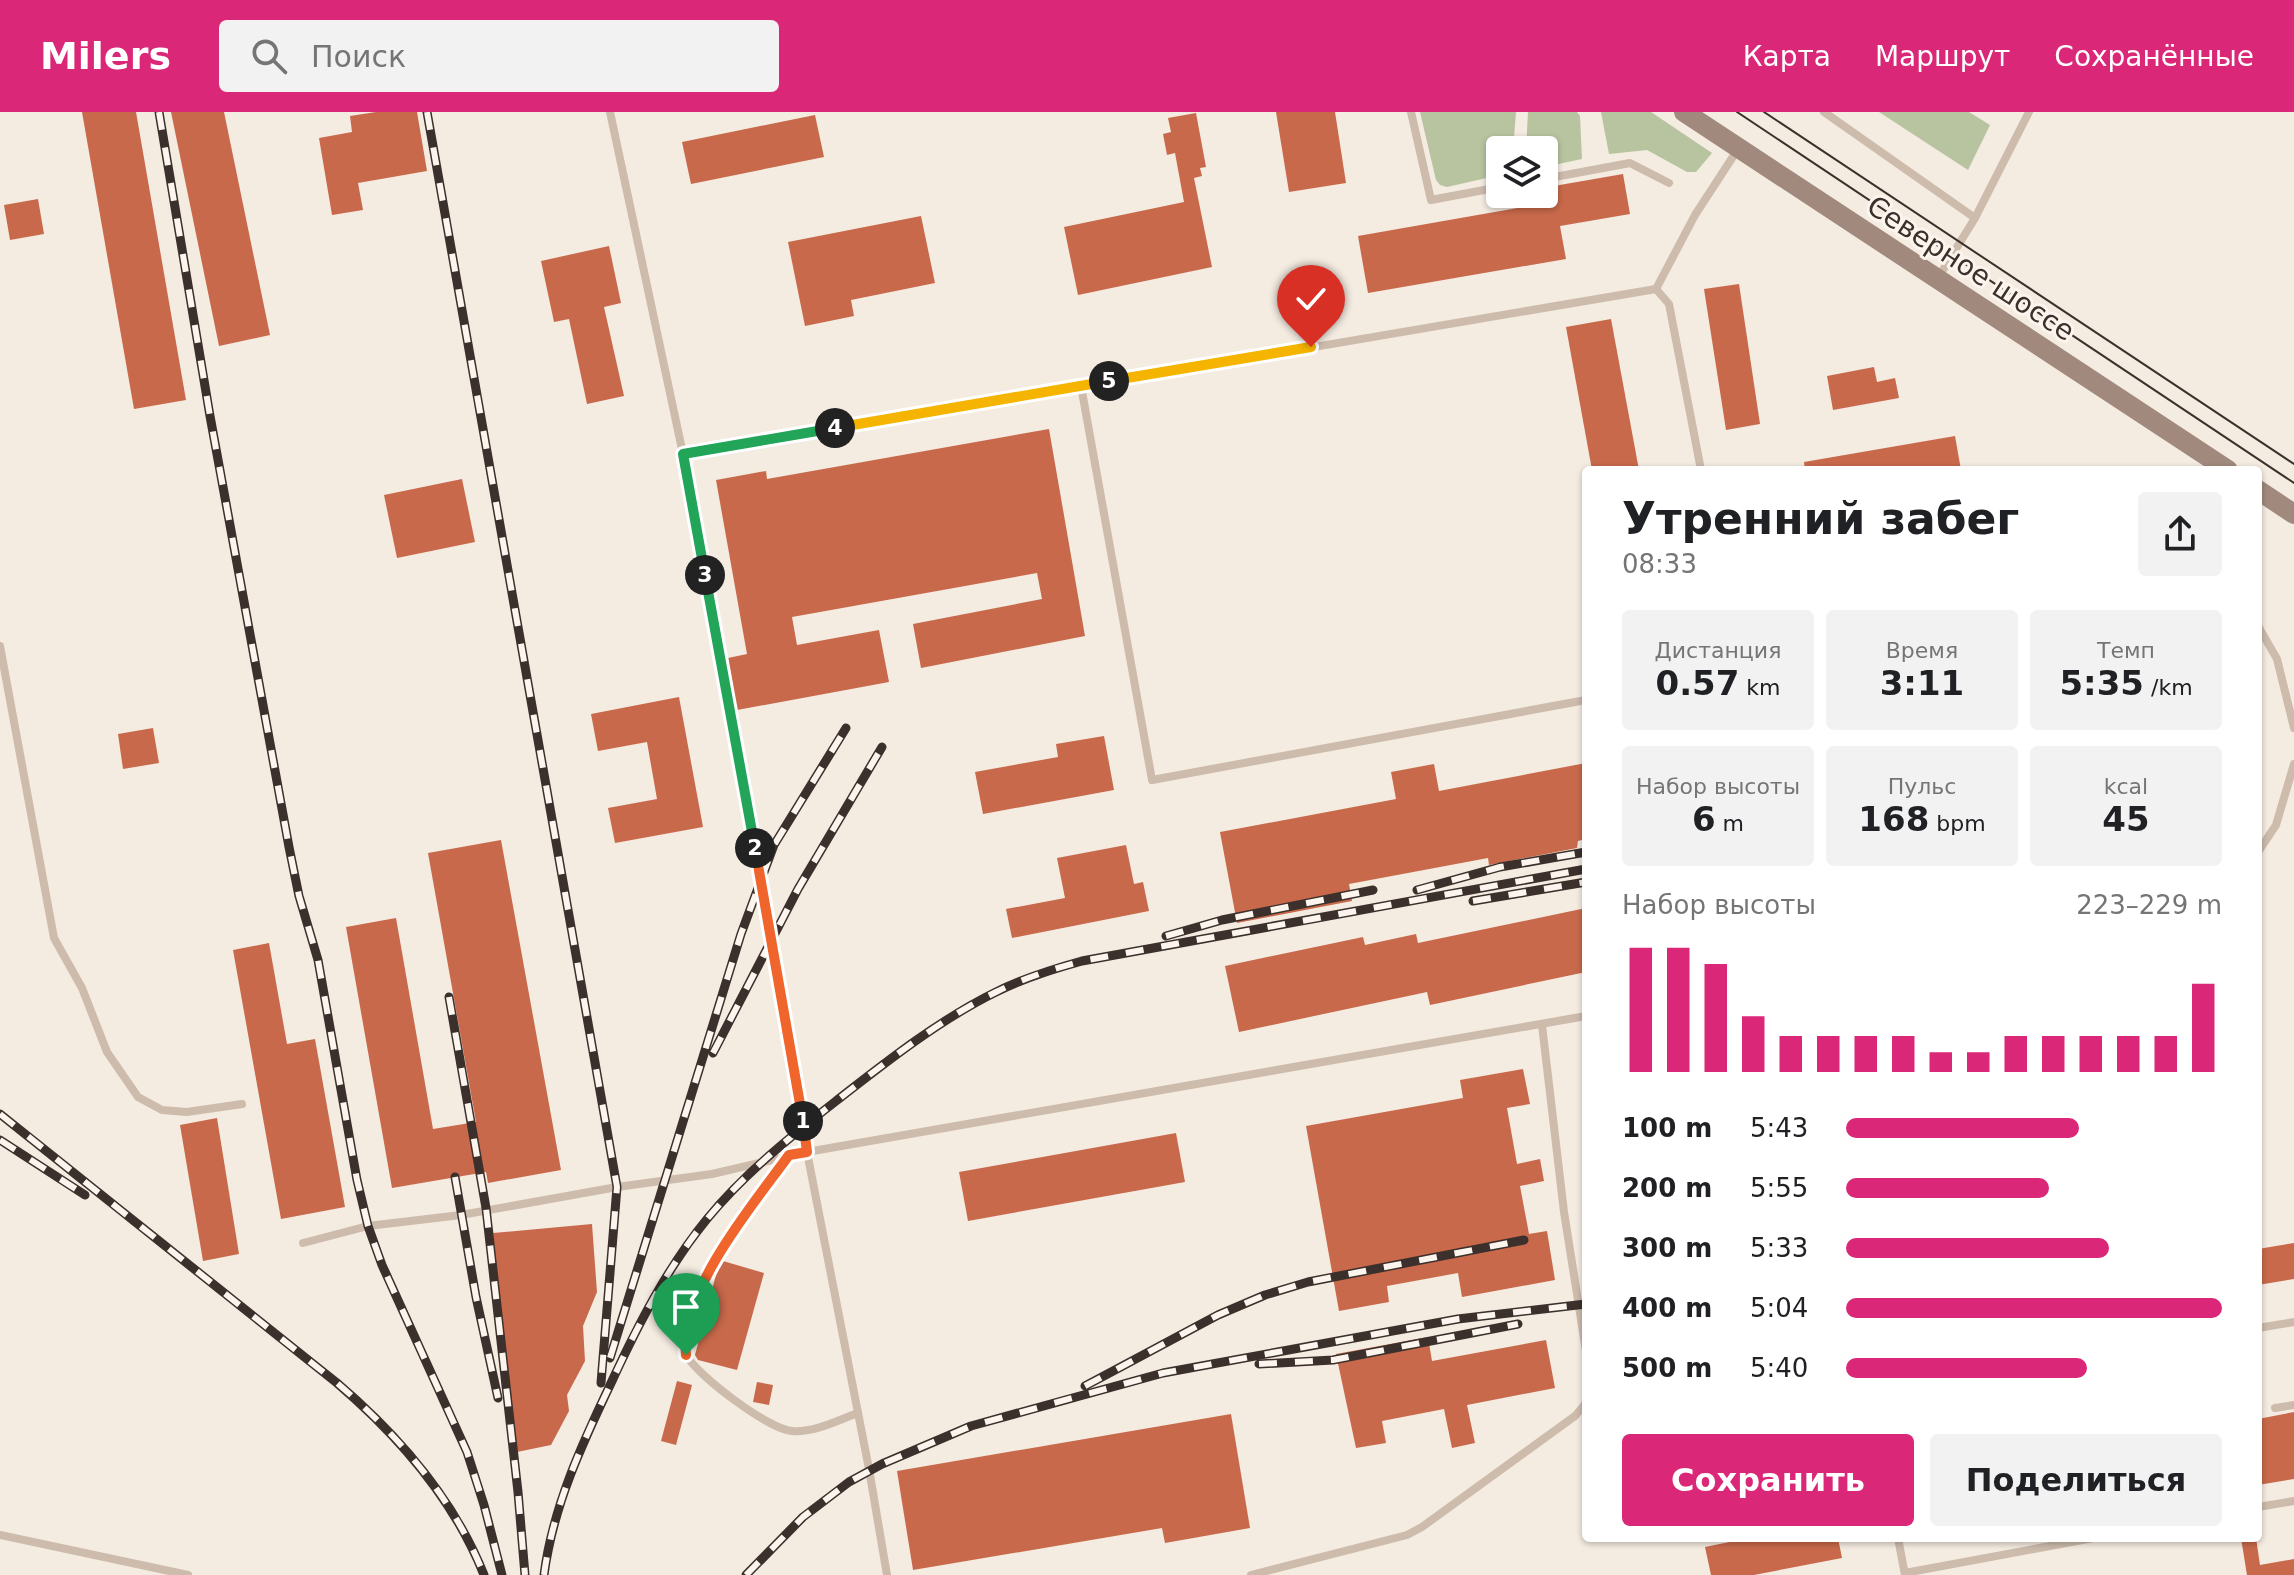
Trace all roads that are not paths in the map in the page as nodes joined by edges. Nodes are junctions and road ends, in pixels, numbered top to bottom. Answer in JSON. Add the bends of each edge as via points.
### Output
{"nodes":[{"id":1,"x":610,"y":112,"type":"edge"},
{"id":2,"x":1411,"y":112,"type":"edge"},
{"id":3,"x":1684,"y":112,"type":"edge"},
{"id":4,"x":1824,"y":112,"type":"edge"},
{"id":5,"x":2029,"y":112,"type":"edge"},
{"id":6,"x":1738,"y":149,"type":"junction"},
{"id":7,"x":1558,"y":176,"type":"edge"},
{"id":8,"x":1669,"y":183,"type":"dead end"},
{"id":9,"x":1486,"y":190,"type":"edge"},
{"id":10,"x":1975,"y":218,"type":"junction"},
{"id":11,"x":1937,"y":279,"type":"junction"},
{"id":12,"x":1656,"y":289,"type":"junction"},
{"id":13,"x":1081,"y":386,"type":"junction"},
{"id":14,"x":683,"y":454,"type":"junction"},
{"id":15,"x":1700,"y":466,"type":"edge"},
{"id":16,"x":2222,"y":466,"type":"edge"},
{"id":17,"x":2262,"y":493,"type":"edge"},
{"id":18,"x":2294,"y":514,"type":"edge"},
{"id":19,"x":2262,"y":633,"type":"edge"},
{"id":20,"x":0,"y":646,"type":"edge"},
{"id":21,"x":1582,"y":701,"type":"edge"},
{"id":22,"x":2294,"y":728,"type":"edge"},
{"id":23,"x":2294,"y":764,"type":"edge"},
{"id":24,"x":2262,"y":846,"type":"edge"},
{"id":25,"x":1582,"y":1017,"type":"edge"},
{"id":26,"x":1542,"y":1025,"type":"junction"},
{"id":27,"x":242,"y":1104,"type":"dead end"},
{"id":28,"x":807,"y":1152,"type":"junction"},
{"id":29,"x":789,"y":1155,"type":"junction"},
{"id":30,"x":303,"y":1243,"type":"dead end"},
{"id":31,"x":2294,"y":1322,"type":"edge"},
{"id":32,"x":1582,"y":1326,"type":"edge"},
{"id":33,"x":2262,"y":1327,"type":"edge"},
{"id":34,"x":2294,"y":1405,"type":"edge"},
{"id":35,"x":1582,"y":1408,"type":"edge"},
{"id":36,"x":2275,"y":1408,"type":"dead end"},
{"id":37,"x":858,"y":1413,"type":"junction"},
{"id":38,"x":2294,"y":1501,"type":"edge"},
{"id":39,"x":2262,"y":1506,"type":"edge"},
{"id":40,"x":0,"y":1535,"type":"edge"},
{"id":41,"x":1899,"y":1542,"type":"edge"},
{"id":42,"x":2072,"y":1542,"type":"edge"},
{"id":43,"x":1905,"y":1574,"type":"edge"},
{"id":44,"x":188,"y":1575,"type":"edge"},
{"id":45,"x":887,"y":1575,"type":"edge"},
{"id":46,"x":1251,"y":1575,"type":"edge"}],
"edges":[{"from":1,"to":14,"type":"lane"},
{"from":2,"to":9,"type":"lane","via":[[1431,200]]},
{"from":3,"to":6,"type":"main road","name":"Северное шоссе"},
{"from":4,"to":10,"type":"lane"},
{"from":5,"to":10,"type":"lane"},
{"from":6,"to":11,"type":"main road","name":"Северное шоссе"},
{"from":6,"to":12,"type":"lane"},
{"from":7,"to":8,"type":"lane","via":[[1630,163]]},
{"from":10,"to":11,"type":"lane"},
{"from":11,"to":16,"type":"main road","name":"Северное шоссе"},
{"from":12,"to":13,"type":"lane"},
{"from":12,"to":15,"type":"lane","via":[[1669,304]]},
{"from":13,"to":14,"type":"lane"},
{"from":13,"to":21,"type":"lane","via":[[1152,780]]},
{"from":14,"to":28,"type":"lane"},
{"from":17,"to":18,"type":"main road"},
{"from":19,"to":22,"type":"lane","via":[[2277,659]]},
{"from":20,"to":27,"type":"lane","via":[[54,938],[82,988],[107,1052],[138,1097],[162,1110]]},
{"from":23,"to":24,"type":"lane","via":[[2276,825]]},
{"from":25,"to":26,"type":"lane"},
{"from":26,"to":28,"type":"lane"},
{"from":26,"to":32,"type":"lane"},
{"from":28,"to":29,"type":"lane"},
{"from":28,"to":37,"type":"lane"},
{"from":29,"to":30,"type":"lane","via":[[712,1174],[368,1226]]},
{"from":29,"to":37,"type":"lane","via":[[711,1267],[691,1319],[686,1355],[736,1402],[777,1428],[803,1431]]},
{"from":31,"to":33,"type":"lane"},
{"from":34,"to":36,"type":"lane"},
{"from":35,"to":46,"type":"lane","via":[[1422,1527],[1391,1541]]},
{"from":37,"to":45,"type":"lane"},
{"from":38,"to":39,"type":"lane"},
{"from":40,"to":44,"type":"lane"},
{"from":41,"to":43,"type":"lane"},
{"from":42,"to":43,"type":"lane"}]}
